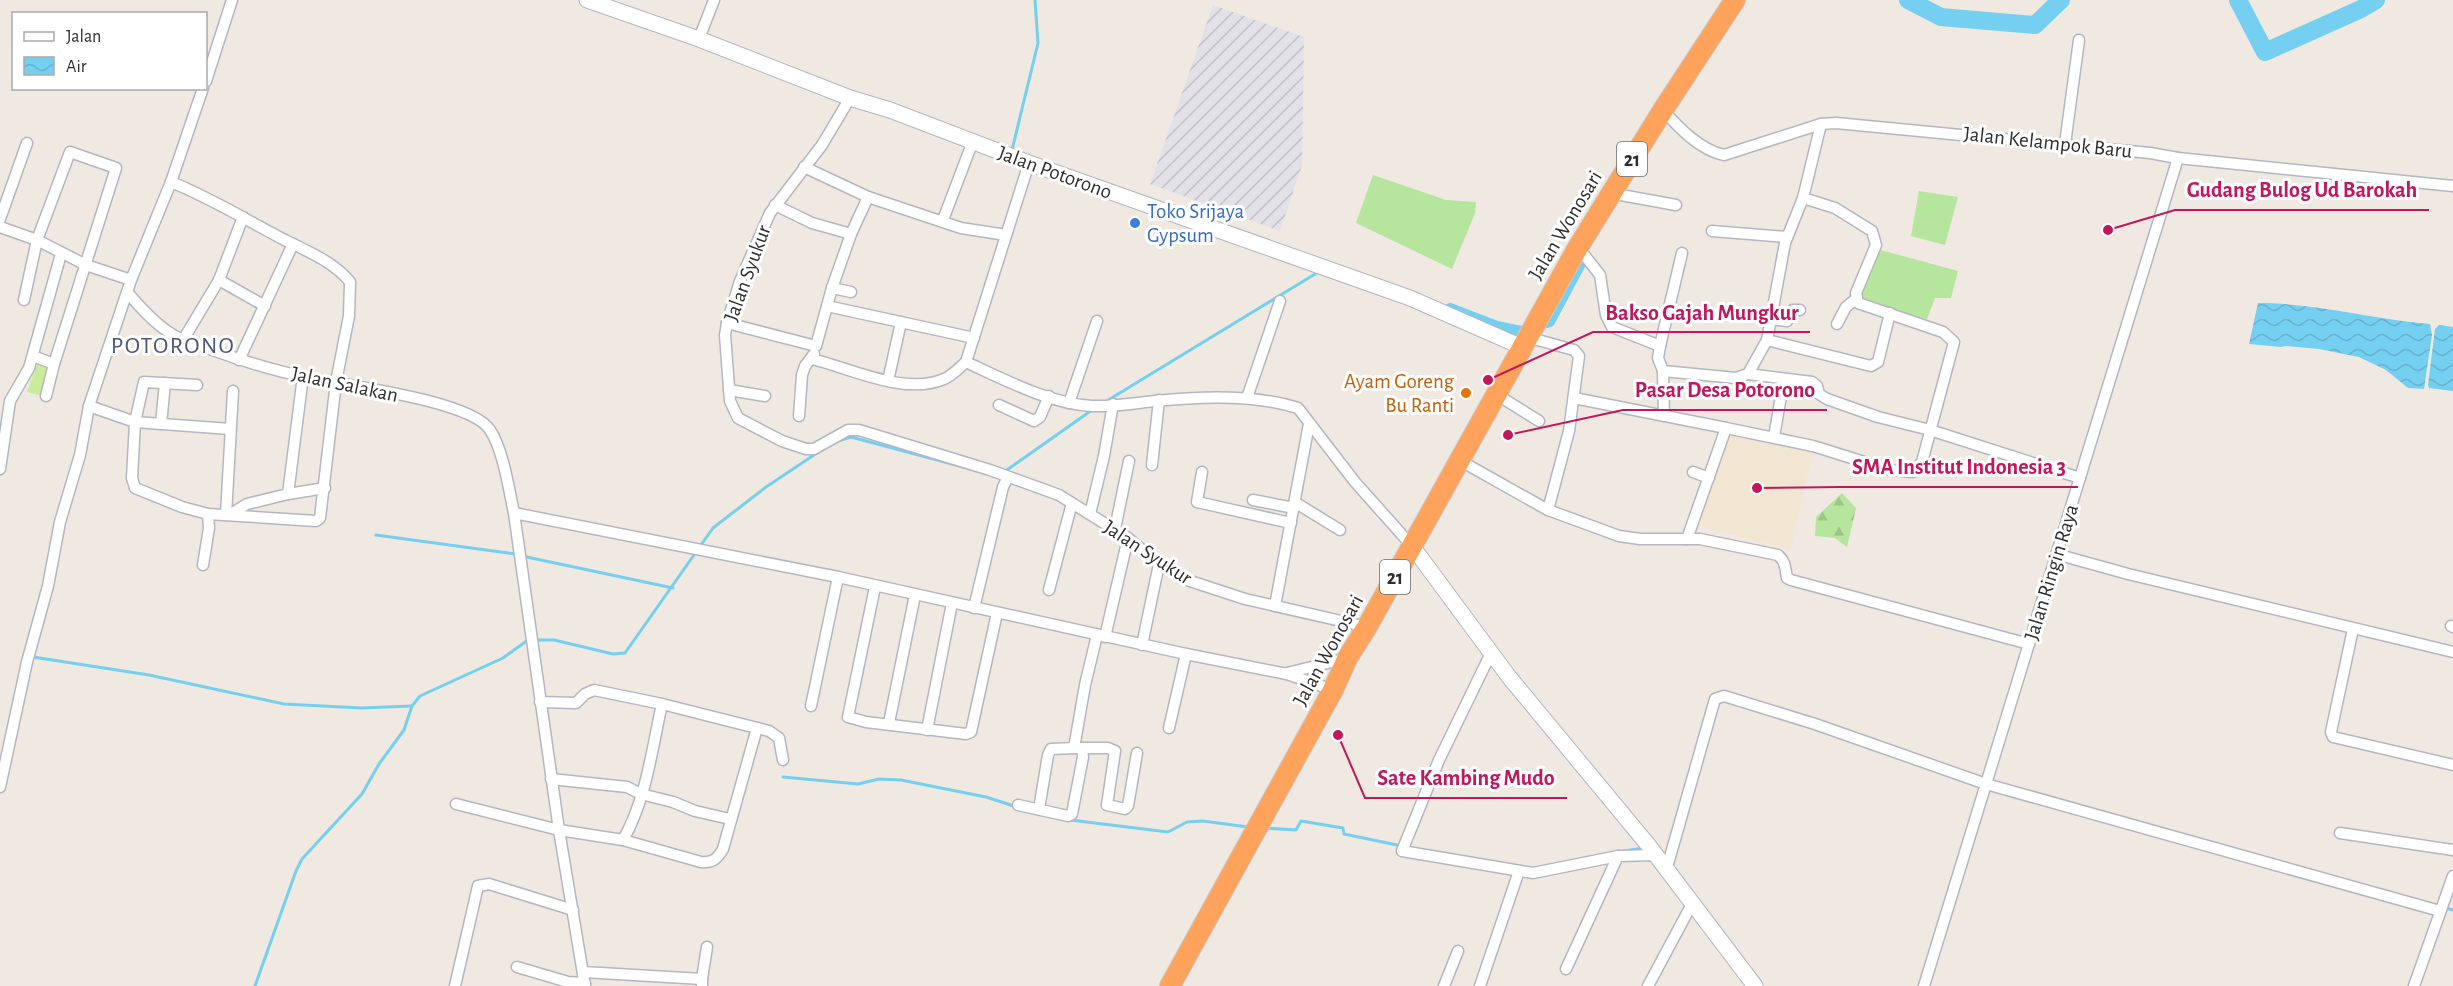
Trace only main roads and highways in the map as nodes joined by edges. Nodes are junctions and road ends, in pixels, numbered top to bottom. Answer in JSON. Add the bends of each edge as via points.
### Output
{"nodes":[{"id":1,"x":1735,"y":1,"type":"edge"},
{"id":2,"x":1170,"y":986,"type":"edge"}],
"edges":[{"from":1,"to":2,"type":"highway","name":"Jalan Wonosari","number":"21","via":[[1669,117],[1610,193],[1577,249],[1348,657]]}]}
